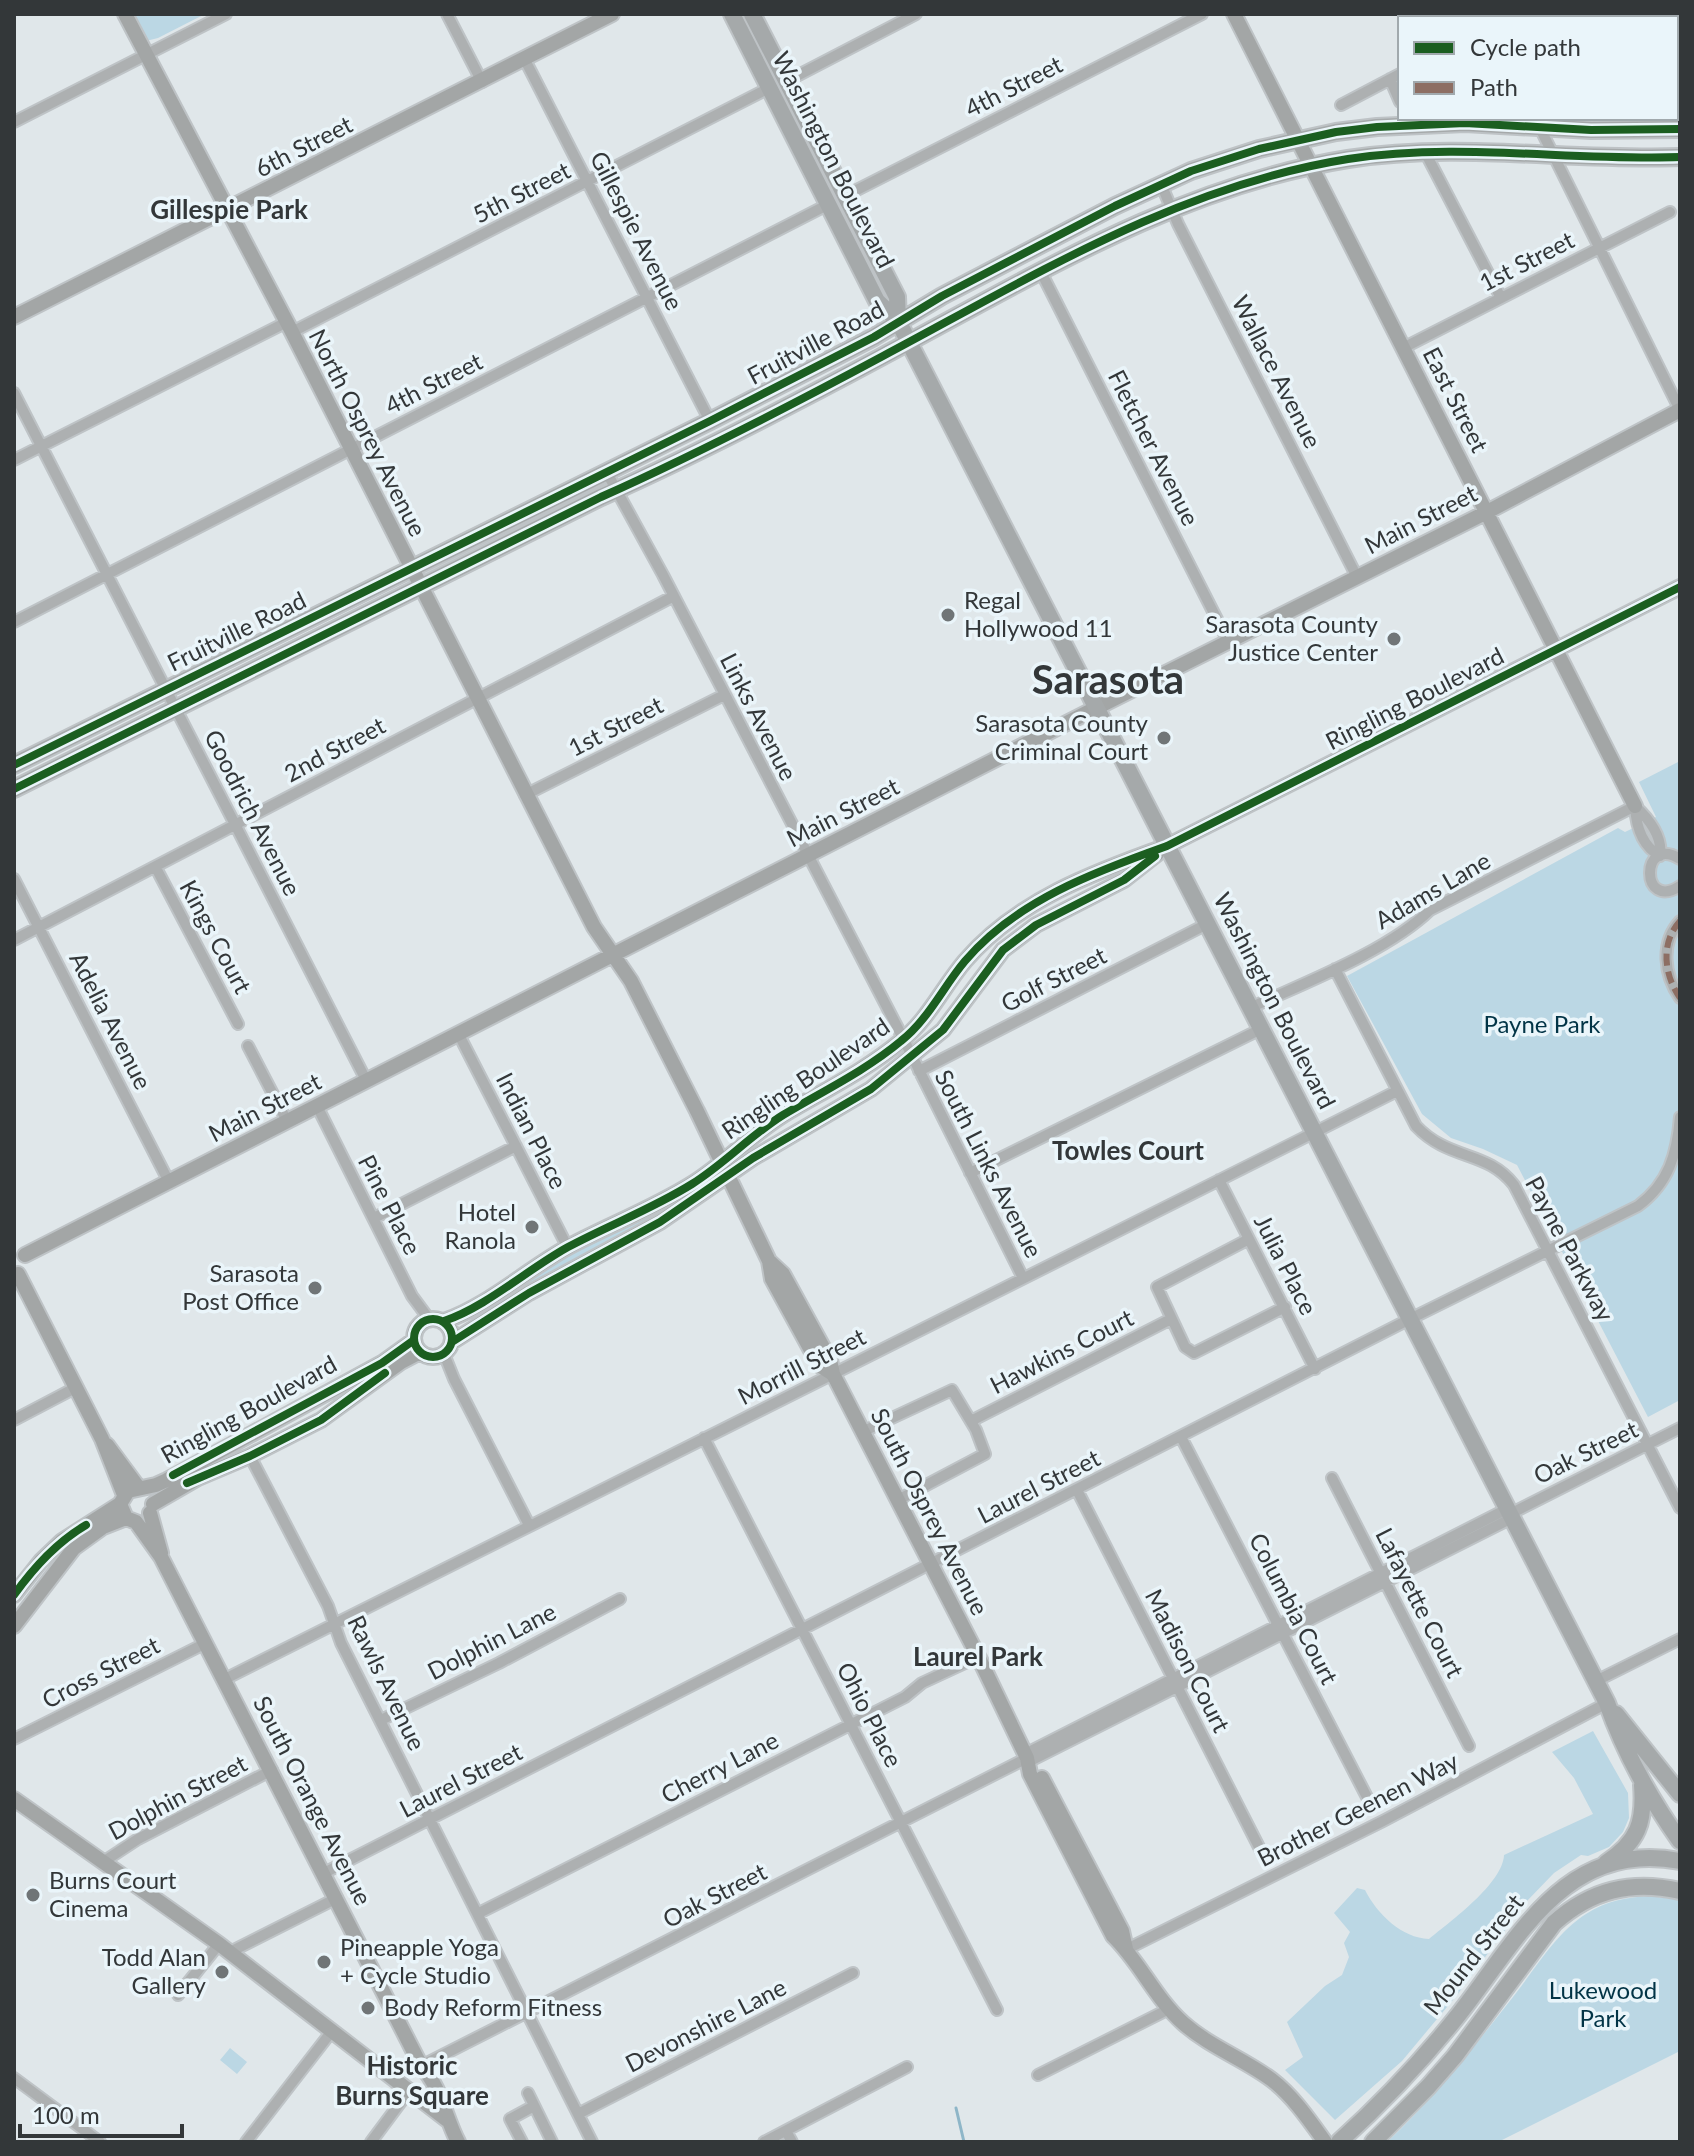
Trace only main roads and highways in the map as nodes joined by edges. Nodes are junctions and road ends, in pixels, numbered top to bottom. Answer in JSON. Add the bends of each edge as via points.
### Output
{"nodes":[{"id":1,"x":732,"y":14,"type":"edge"},
{"id":2,"x":741,"y":14,"type":"edge"},
{"id":3,"x":752,"y":14,"type":"edge"},
{"id":4,"x":787,"y":81,"type":"junction"},
{"id":5,"x":1409,"y":121,"type":"edge"},
{"id":6,"x":1537,"y":123,"type":"edge"},
{"id":7,"x":1680,"y":129,"type":"edge"},
{"id":8,"x":1680,"y":157,"type":"edge"},
{"id":9,"x":898,"y":321,"type":"junction"},
{"id":10,"x":908,"y":342,"type":"junction"},
{"id":11,"x":14,"y":765,"type":"edge"},
{"id":12,"x":14,"y":789,"type":"edge"},
{"id":13,"x":1607,"y":1703,"type":"junction"},
{"id":14,"x":1642,"y":1783,"type":"junction"},
{"id":15,"x":1680,"y":1794,"type":"edge"},
{"id":16,"x":1677,"y":1834,"type":"edge"},
{"id":17,"x":1680,"y":1861,"type":"edge"},
{"id":18,"x":1601,"y":1867,"type":"junction"},
{"id":19,"x":1680,"y":1891,"type":"edge"},
{"id":20,"x":1339,"y":2142,"type":"edge"},
{"id":21,"x":1373,"y":2142,"type":"edge"}],
"edges":[{"from":1,"to":9,"type":"main road","name":"Washington Boulevard","via":[[877,301]]},
{"from":2,"to":4,"type":"main road","via":[[772,73]]},
{"from":3,"to":4,"type":"main road","name":"Washington Boulevard"},
{"from":4,"to":9,"type":"main road","name":"Washington Boulevard","via":[[897,297]]},
{"from":5,"to":6,"type":"main road","name":"Fruitville Road"},
{"from":5,"to":9,"type":"main road","name":"Fruitville Road","via":[[1238,155],[1161,184]]},
{"from":6,"to":7,"type":"main road","name":"Fruitville Road","via":[[1628,131]]},
{"from":8,"to":10,"type":"main road","name":"Fruitville Road","via":[[1425,152],[1346,159],[1248,182],[1111,235]]},
{"from":9,"to":10,"type":"main road","name":"Washington Boulevard"},
{"from":9,"to":11,"type":"main road","name":"Fruitville Road","via":[[710,421]]},
{"from":10,"to":12,"type":"main road","name":"Fruitville Road","via":[[711,445]]},
{"from":10,"to":13,"type":"main road","name":"Washington Boulevard"},
{"from":13,"to":14,"type":"main road","name":"Washington Boulevard"},
{"from":13,"to":15,"type":"main road","name":"Washington Boulevard"},
{"from":14,"to":16,"type":"main road","name":"Washington Boulevard"},
{"from":14,"to":18,"type":"main road","via":[[1644,1810],[1632,1842]]},
{"from":17,"to":18,"type":"main road","name":"Mound Street","via":[[1643,1858]]},
{"from":18,"to":20,"type":"main road","name":"Mound Street","via":[[1543,1904],[1431,2048]]},
{"from":19,"to":21,"type":"main road","name":"Mound Street","via":[[1618,1887],[1566,1912],[1455,2056]]}]}
